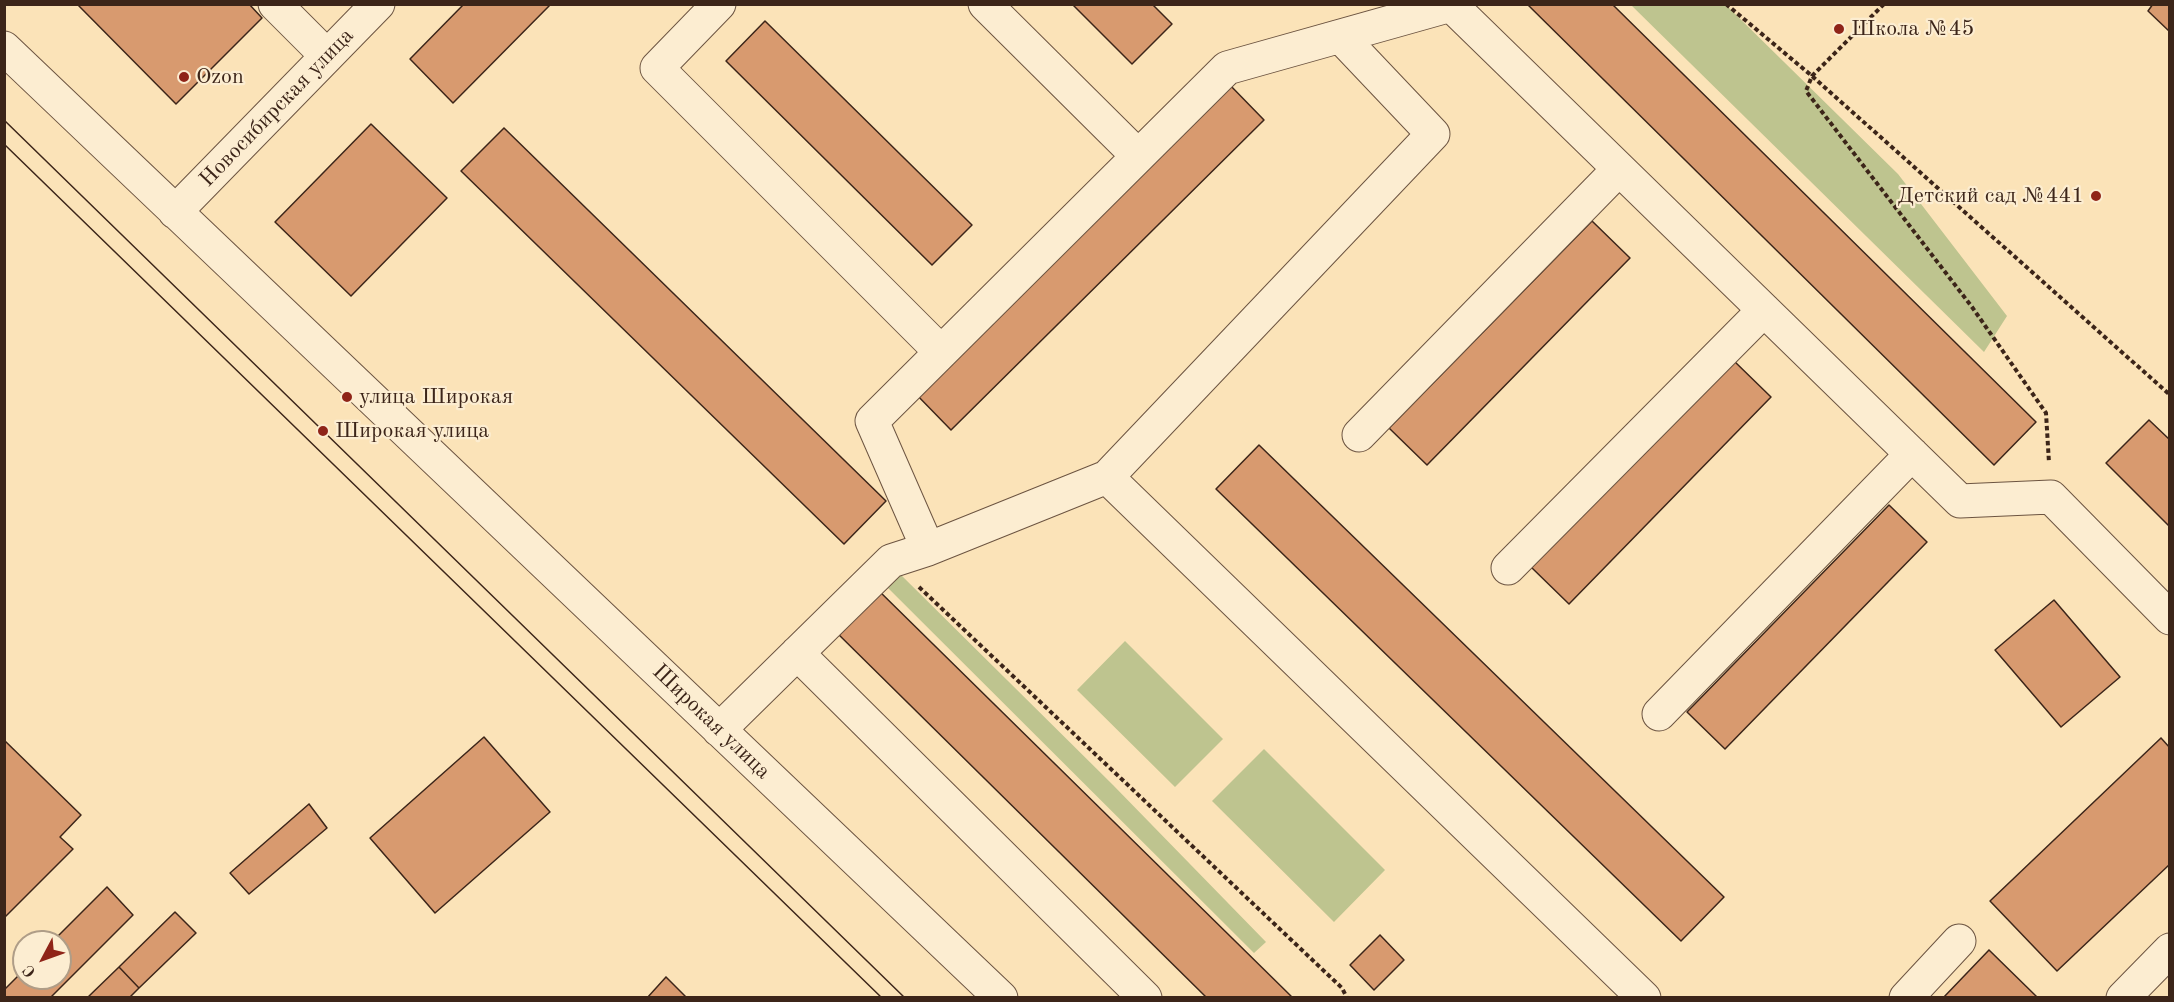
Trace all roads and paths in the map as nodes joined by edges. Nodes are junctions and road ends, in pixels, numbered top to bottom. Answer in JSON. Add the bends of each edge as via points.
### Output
{"nodes":[{"id":1,"x":275,"y":4,"type":"edge"},
{"id":2,"x":378,"y":4,"type":"edge"},
{"id":3,"x":719,"y":4,"type":"edge"},
{"id":4,"x":984,"y":4,"type":"edge"},
{"id":5,"x":1726,"y":4,"type":"edge"},
{"id":6,"x":1884,"y":4,"type":"edge"},
{"id":7,"x":1451,"y":5,"type":"edge"},
{"id":8,"x":1341,"y":37,"type":"junction"},
{"id":9,"x":4,"y":48,"type":"edge"},
{"id":10,"x":327,"y":56,"type":"junction"},
{"id":11,"x":1812,"y":76,"type":"junction"},
{"id":12,"x":1138,"y":156,"type":"junction"},
{"id":13,"x":1619,"y":169,"type":"junction"},
{"id":14,"x":175,"y":212,"type":"junction"},
{"id":15,"x":1764,"y":310,"type":"junction"},
{"id":16,"x":941,"y":352,"type":"junction"},
{"id":17,"x":2169,"y":394,"type":"edge"},
{"id":18,"x":1359,"y":435,"type":"dead end"},
{"id":19,"x":1912,"y":454,"type":"junction"},
{"id":20,"x":1107,"y":477,"type":"junction"},
{"id":21,"x":2051,"y":497,"type":"junction"},
{"id":22,"x":928,"y":549,"type":"junction"},
{"id":23,"x":891,"y":561,"type":"junction"},
{"id":24,"x":1508,"y":568,"type":"dead end"},
{"id":25,"x":2169,"y":618,"type":"edge"},
{"id":26,"x":797,"y":653,"type":"junction"},
{"id":27,"x":1659,"y":714,"type":"dead end"},
{"id":28,"x":720,"y":729,"type":"junction"},
{"id":29,"x":1959,"y":941,"type":"dead end"},
{"id":30,"x":2169,"y":950,"type":"edge"},
{"id":31,"x":1001,"y":998,"type":"edge"},
{"id":32,"x":1145,"y":998,"type":"edge"},
{"id":33,"x":1347,"y":998,"type":"edge"},
{"id":34,"x":1644,"y":998,"type":"edge"},
{"id":35,"x":1906,"y":998,"type":"edge"},
{"id":36,"x":2123,"y":998,"type":"edge"}],
"edges":[{"from":1,"to":10,"type":"street"},
{"from":2,"to":10,"type":"street","name":"Новосибирская улица"},
{"from":3,"to":16,"type":"street","via":[[657,69]]},
{"from":4,"to":12,"type":"street"},
{"from":5,"to":11,"type":"path"},
{"from":6,"to":11,"type":"path"},
{"from":7,"to":8,"type":"street"},
{"from":7,"to":13,"type":"street"},
{"from":8,"to":12,"type":"street","via":[[1227,68]]},
{"from":8,"to":20,"type":"street","via":[[1433,134]]},
{"from":9,"to":14,"type":"street","name":"Широкая улица"},
{"from":10,"to":14,"type":"street","name":"Новосибирская улица"},
{"from":11,"to":17,"type":"path"},
{"from":11,"to":21,"type":"path","via":[[1806,90],[1972,307],[2046,413]]},
{"from":12,"to":16,"type":"street"},
{"from":13,"to":15,"type":"street"},
{"from":13,"to":18,"type":"street"},
{"from":14,"to":28,"type":"street","name":"Широкая улица"},
{"from":15,"to":19,"type":"street"},
{"from":15,"to":24,"type":"street"},
{"from":16,"to":22,"type":"street","via":[[872,421]]},
{"from":19,"to":21,"type":"street","via":[[1960,501]]},
{"from":19,"to":27,"type":"street"},
{"from":20,"to":22,"type":"street"},
{"from":20,"to":34,"type":"street"},
{"from":21,"to":25,"type":"street"},
{"from":22,"to":23,"type":"street"},
{"from":23,"to":26,"type":"street"},
{"from":23,"to":33,"type":"path","via":[[1342,988]]},
{"from":26,"to":28,"type":"street"},
{"from":26,"to":32,"type":"street"},
{"from":28,"to":31,"type":"street","name":"Широкая улица"},
{"from":29,"to":35,"type":"street"},
{"from":30,"to":36,"type":"street"}]}
